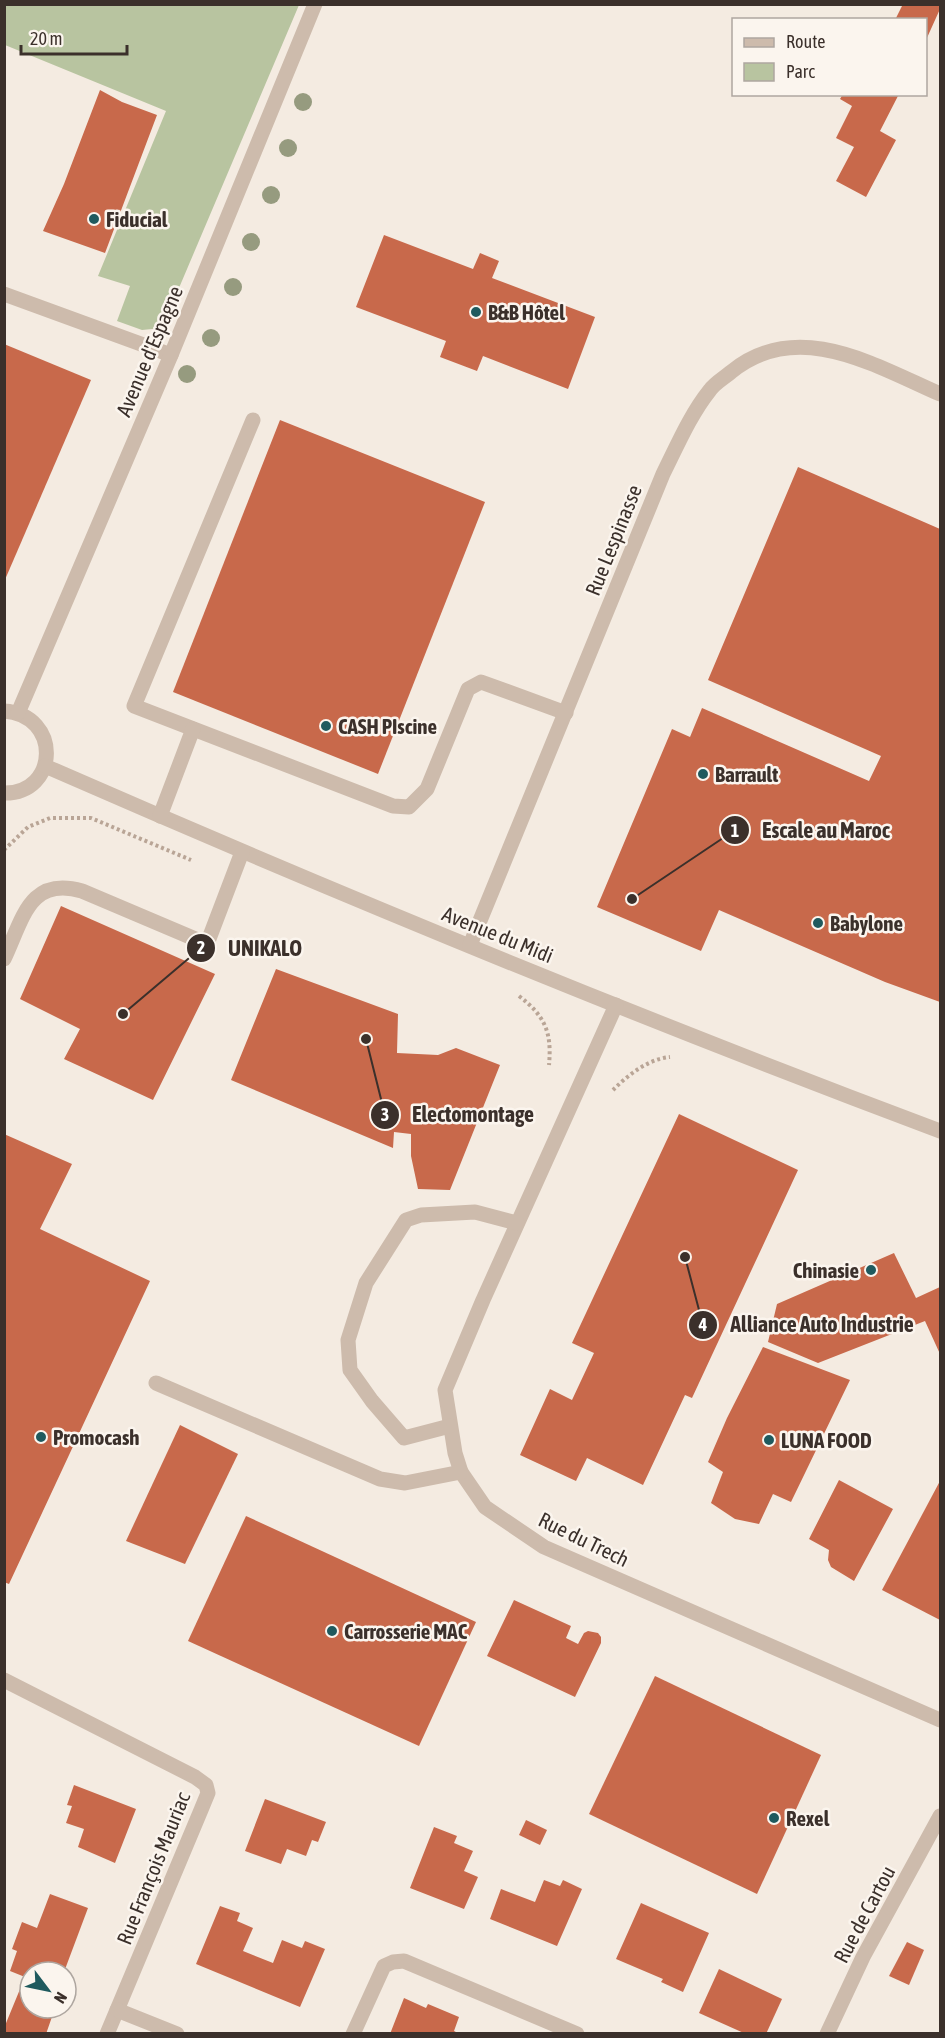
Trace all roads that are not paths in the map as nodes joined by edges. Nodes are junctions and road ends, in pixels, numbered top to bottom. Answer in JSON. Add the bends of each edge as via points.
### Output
{"nodes":[{"id":1,"x":315,"y":4,"type":"edge"},
{"id":2,"x":4,"y":294,"type":"edge"},
{"id":3,"x":171,"y":355,"type":"junction"},
{"id":4,"x":940,"y":394,"type":"edge"},
{"id":5,"x":253,"y":420,"type":"dead end"},
{"id":6,"x":11,"y":712,"type":"edge"},
{"id":7,"x":566,"y":713,"type":"junction"},
{"id":8,"x":193,"y":729,"type":"junction"},
{"id":9,"x":45,"y":766,"type":"junction"},
{"id":10,"x":4,"y":793,"type":"edge"},
{"id":11,"x":160,"y":816,"type":"junction"},
{"id":12,"x":242,"y":852,"type":"junction"},
{"id":13,"x":470,"y":945,"type":"junction"},
{"id":14,"x":4,"y":958,"type":"edge"},
{"id":15,"x":616,"y":1005,"type":"junction"},
{"id":16,"x":940,"y":1131,"type":"edge"},
{"id":17,"x":517,"y":1223,"type":"junction"},
{"id":18,"x":156,"y":1383,"type":"dead end"},
{"id":19,"x":450,"y":1426,"type":"junction"},
{"id":20,"x":461,"y":1472,"type":"junction"},
{"id":21,"x":4,"y":1680,"type":"edge"},
{"id":22,"x":940,"y":1720,"type":"edge"},
{"id":23,"x":940,"y":1816,"type":"edge"},
{"id":24,"x":117,"y":2010,"type":"junction"},
{"id":25,"x":107,"y":2034,"type":"edge"},
{"id":26,"x":177,"y":2034,"type":"edge"},
{"id":27,"x":353,"y":2034,"type":"edge"},
{"id":28,"x":577,"y":2034,"type":"edge"},
{"id":29,"x":827,"y":2034,"type":"edge"}],
"edges":[{"from":1,"to":3,"type":"street","name":"Avenue d'Espagne"},
{"from":2,"to":3,"type":"street"},
{"from":3,"to":6,"type":"street","name":"Avenue d'Espagne"},
{"from":4,"to":7,"type":"street","name":"Rue Lespinasse","via":[[823,348],[800,347],[776,348],[742,363],[711,389],[663,474]]},
{"from":5,"to":8,"type":"street","via":[[134,706]]},
{"from":6,"to":9,"type":"street","via":[[30,718],[39,728],[48,753]]},
{"from":7,"to":8,"type":"street","via":[[481,682],[468,689],[427,789],[409,807],[393,806]]},
{"from":7,"to":13,"type":"street","name":"Rue Lespinasse"},
{"from":8,"to":11,"type":"street"},
{"from":9,"to":10,"type":"street","via":[[31,785]]},
{"from":9,"to":11,"type":"street","name":"Avenue du Midi"},
{"from":11,"to":12,"type":"street","name":"Avenue du Midi"},
{"from":12,"to":13,"type":"street","name":"Avenue du Midi"},
{"from":12,"to":14,"type":"street","via":[[207,944],[82,891],[59,887],[39,894]]},
{"from":13,"to":15,"type":"street","name":"Avenue du Midi"},
{"from":15,"to":16,"type":"street","name":"Avenue du Midi"},
{"from":15,"to":17,"type":"street","name":"Rue du Trech"},
{"from":17,"to":19,"type":"street","name":"Rue du Trech","via":[[445,1390]]},
{"from":17,"to":19,"type":"street","via":[[474,1212],[421,1215],[406,1220],[366,1282],[348,1340],[350,1370],[404,1438]]},
{"from":18,"to":20,"type":"street","via":[[380,1479],[405,1483]]},
{"from":19,"to":20,"type":"street","name":"Rue du Trech"},
{"from":20,"to":22,"type":"street","name":"Rue du Trech","via":[[485,1507],[544,1547]]},
{"from":21,"to":24,"type":"street","name":"Rue François Mauriac","via":[[206,1785],[208,1793]]},
{"from":23,"to":29,"type":"street","name":"Rue de Cartou","via":[[863,1957]]},
{"from":24,"to":25,"type":"street","name":"Rue François Mauriac"},
{"from":24,"to":26,"type":"street"},
{"from":27,"to":28,"type":"street","via":[[384,1966],[404,1961]]}]}
